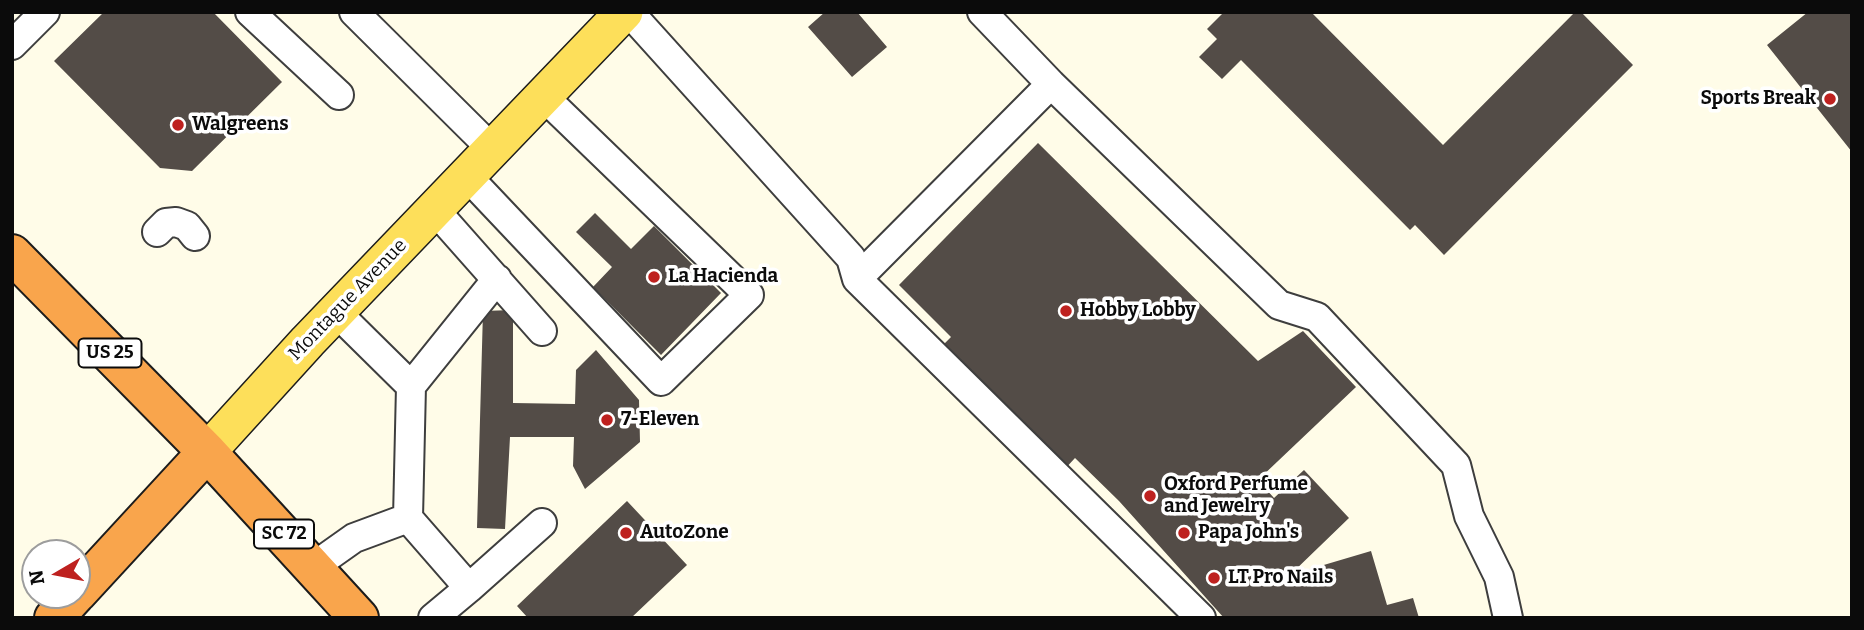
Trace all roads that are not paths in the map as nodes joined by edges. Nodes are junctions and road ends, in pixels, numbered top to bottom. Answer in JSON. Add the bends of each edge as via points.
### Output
{"nodes":[{"id":1,"x":45,"y":12,"type":"edge"},
{"id":2,"x":250,"y":12,"type":"edge"},
{"id":3,"x":354,"y":12,"type":"edge"},
{"id":4,"x":626,"y":12,"type":"edge"},
{"id":5,"x":982,"y":12,"type":"edge"},
{"id":6,"x":12,"y":45,"type":"edge"},
{"id":7,"x":1051,"y":84,"type":"junction"},
{"id":8,"x":339,"y":95,"type":"dead end"},
{"id":9,"x":543,"y":96,"type":"junction"},
{"id":10,"x":492,"y":149,"type":"junction"},
{"id":11,"x":467,"y":176,"type":"junction"},
{"id":12,"x":434,"y":209,"type":"junction"},
{"id":13,"x":158,"y":232,"type":"dead end"},
{"id":14,"x":195,"y":236,"type":"dead end"},
{"id":15,"x":12,"y":254,"type":"edge"},
{"id":16,"x":497,"y":279,"type":"junction"},
{"id":17,"x":857,"y":279,"type":"junction"},
{"id":18,"x":335,"y":312,"type":"junction"},
{"id":19,"x":542,"y":331,"type":"dead end"},
{"id":20,"x":411,"y":386,"type":"junction"},
{"id":21,"x":207,"y":452,"type":"junction"},
{"id":22,"x":408,"y":518,"type":"junction"},
{"id":23,"x":542,"y":523,"type":"dead end"},
{"id":24,"x":313,"y":567,"type":"junction"},
{"id":25,"x":91,"y":578,"type":"edge"},
{"id":26,"x":469,"y":588,"type":"junction"},
{"id":27,"x":359,"y":618,"type":"edge"},
{"id":28,"x":433,"y":618,"type":"edge"},
{"id":29,"x":1201,"y":618,"type":"edge"},
{"id":30,"x":1508,"y":618,"type":"edge"}],
"edges":[{"from":1,"to":6,"type":"lane"},
{"from":2,"to":8,"type":"lane"},
{"from":3,"to":10,"type":"lane"},
{"from":4,"to":9,"type":"main road","name":"Montague Avenue"},
{"from":4,"to":17,"type":"lane","via":[[851,258]]},
{"from":5,"to":7,"type":"lane"},
{"from":7,"to":17,"type":"lane"},
{"from":7,"to":30,"type":"lane","via":[[1279,305],[1317,317],[1456,465],[1469,516],[1499,577]]},
{"from":9,"to":10,"type":"main road","name":"Montague Avenue"},
{"from":9,"to":11,"type":"lane","via":[[749,295],[661,380]]},
{"from":10,"to":11,"type":"main road","name":"Montague Avenue"},
{"from":11,"to":12,"type":"main road","name":"Montague Avenue"},
{"from":12,"to":16,"type":"lane"},
{"from":12,"to":18,"type":"main road","name":"Montague Avenue"},
{"from":13,"to":14,"type":"lane","via":[[166,223],[176,222]]},
{"from":15,"to":21,"type":"highway","number":"US 25"},
{"from":16,"to":19,"type":"lane"},
{"from":16,"to":20,"type":"lane"},
{"from":17,"to":29,"type":"lane"},
{"from":18,"to":20,"type":"lane"},
{"from":18,"to":21,"type":"main road","name":"Montague Avenue"},
{"from":20,"to":22,"type":"lane"},
{"from":21,"to":24,"type":"highway","number":"SC 72"},
{"from":21,"to":25,"type":"highway","name":"Montague Avenue"},
{"from":22,"to":24,"type":"lane","via":[[354,538]]},
{"from":22,"to":26,"type":"lane"},
{"from":23,"to":26,"type":"lane"},
{"from":24,"to":27,"type":"highway","number":"SC 72"},
{"from":26,"to":28,"type":"lane"}]}
